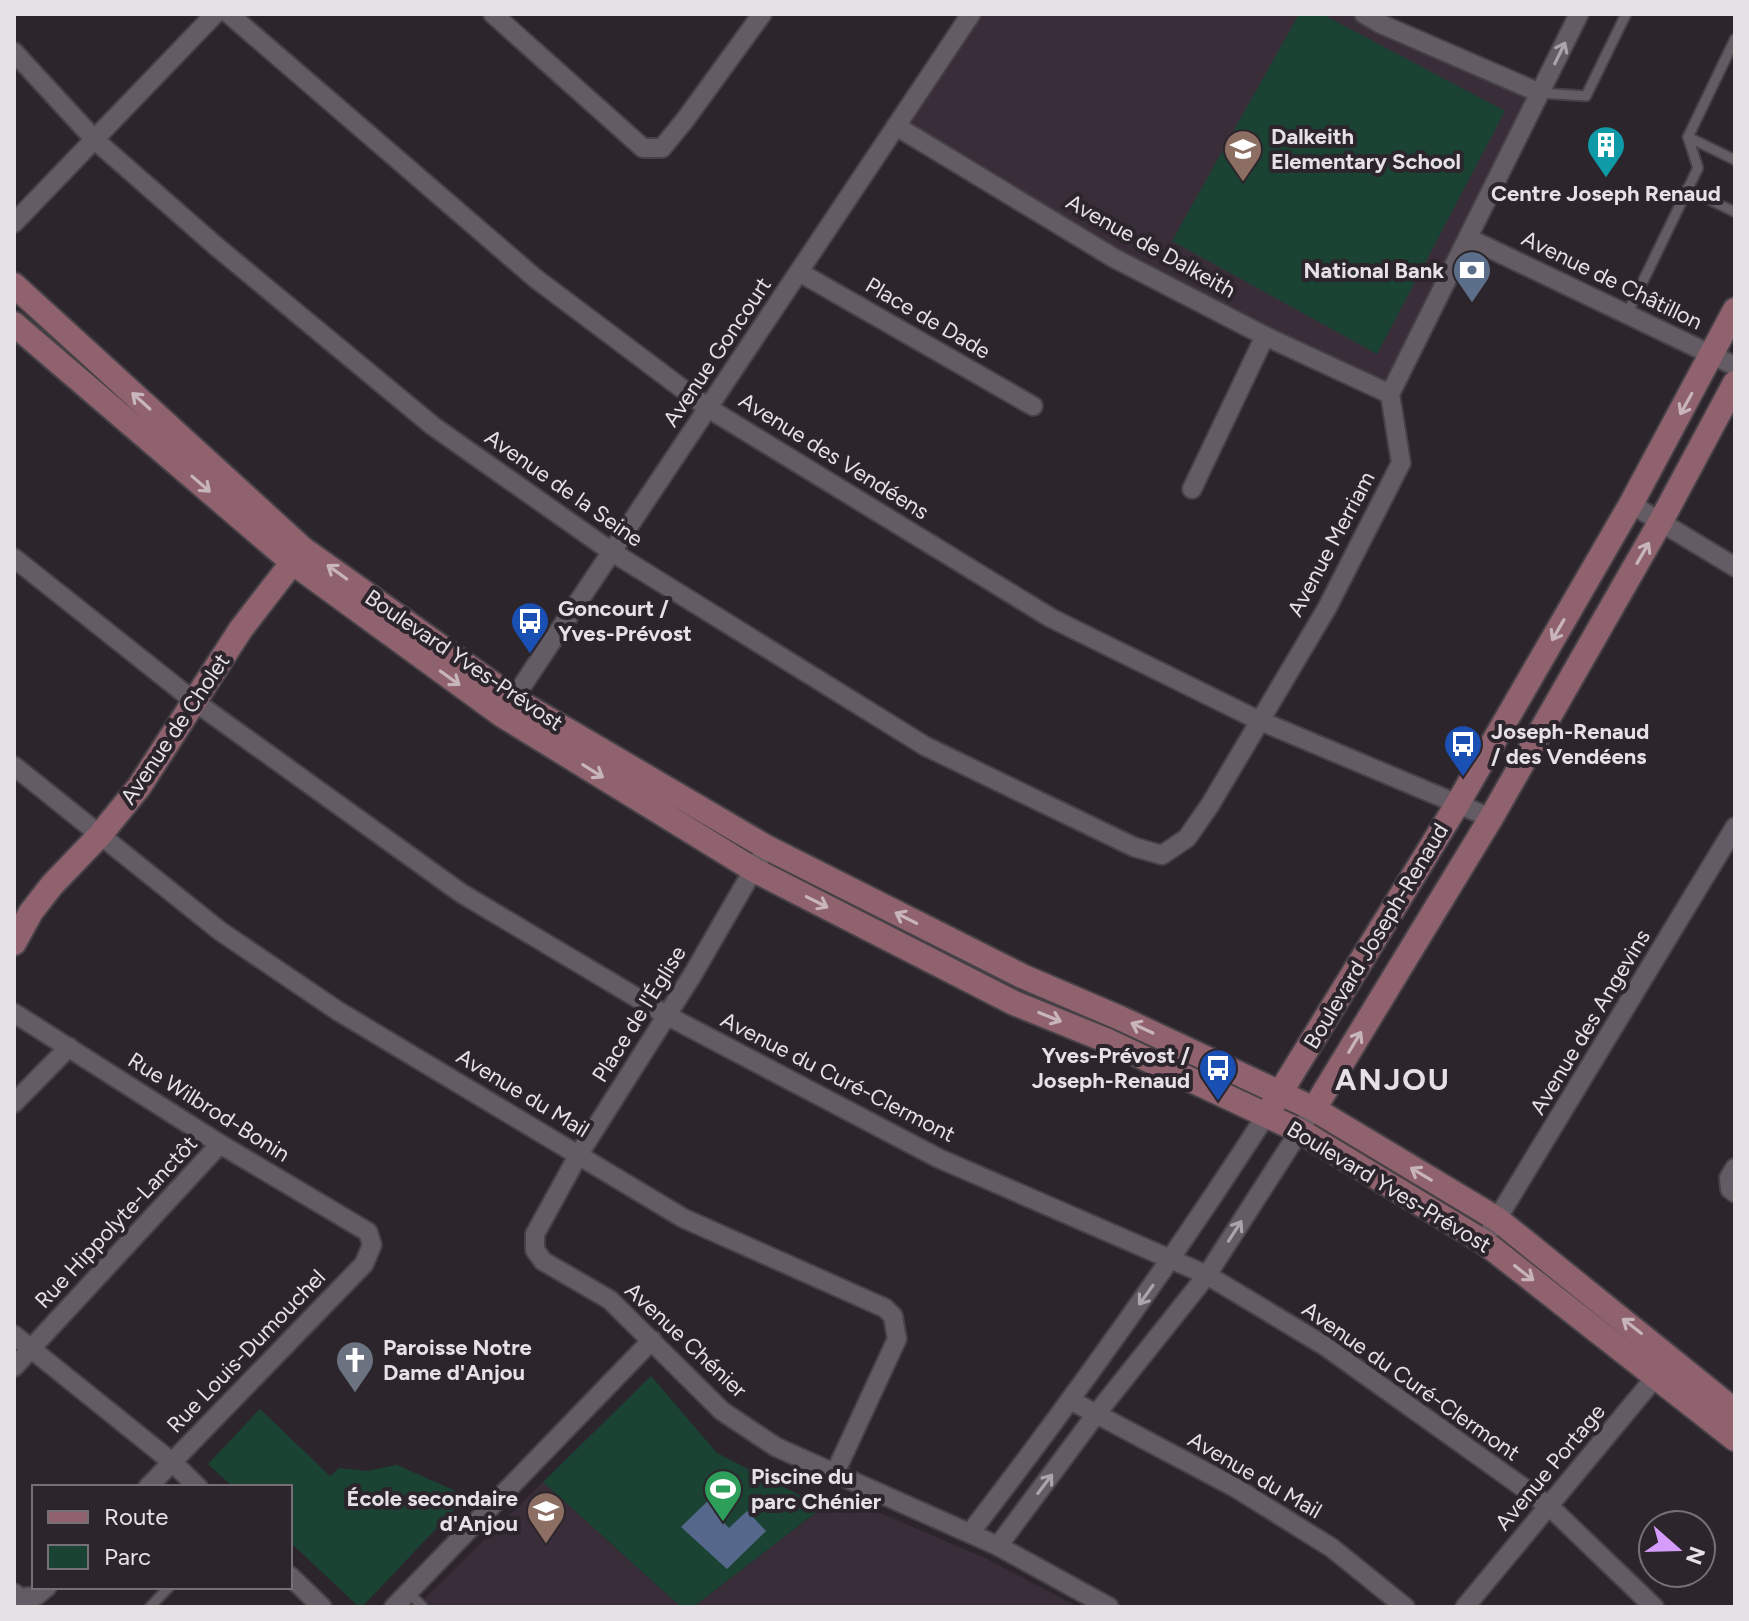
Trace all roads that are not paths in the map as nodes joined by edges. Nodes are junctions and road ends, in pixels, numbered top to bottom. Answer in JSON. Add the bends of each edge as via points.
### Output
{"nodes":[{"id":1,"x":215,"y":14,"type":"edge"},
{"id":2,"x":229,"y":14,"type":"edge"},
{"id":3,"x":493,"y":14,"type":"edge"},
{"id":4,"x":762,"y":14,"type":"edge"},
{"id":5,"x":971,"y":14,"type":"edge"},
{"id":6,"x":1364,"y":14,"type":"edge"},
{"id":7,"x":1579,"y":14,"type":"edge"},
{"id":8,"x":1626,"y":14,"type":"edge"},
{"id":9,"x":1384,"y":19,"type":"edge"},
{"id":10,"x":1735,"y":39,"type":"edge"},
{"id":11,"x":14,"y":52,"type":"edge"},
{"id":12,"x":1540,"y":93,"type":"junction"},
{"id":13,"x":896,"y":126,"type":"junction"},
{"id":14,"x":1688,"y":137,"type":"junction"},
{"id":15,"x":95,"y":140,"type":"junction"},
{"id":16,"x":1735,"y":160,"type":"edge"},
{"id":17,"x":1687,"y":189,"type":"junction"},
{"id":18,"x":1735,"y":212,"type":"edge"},
{"id":19,"x":14,"y":223,"type":"edge"},
{"id":20,"x":1468,"y":238,"type":"junction"},
{"id":21,"x":799,"y":272,"type":"junction"},
{"id":22,"x":14,"y":285,"type":"edge"},
{"id":23,"x":1735,"y":310,"type":"edge"},
{"id":24,"x":1627,"y":314,"type":"junction"},
{"id":25,"x":14,"y":324,"type":"edge"},
{"id":26,"x":1265,"y":336,"type":"junction"},
{"id":27,"x":1712,"y":355,"type":"junction"},
{"id":28,"x":1735,"y":366,"type":"edge"},
{"id":29,"x":1735,"y":383,"type":"edge"},
{"id":30,"x":1390,"y":394,"type":"junction"},
{"id":31,"x":1033,"y":406,"type":"dead end"},
{"id":32,"x":708,"y":408,"type":"junction"},
{"id":33,"x":1192,"y":489,"type":"dead end"},
{"id":34,"x":1631,"y":504,"type":"junction"},
{"id":35,"x":1661,"y":521,"type":"junction"},
{"id":36,"x":612,"y":552,"type":"junction"},
{"id":37,"x":298,"y":556,"type":"junction"},
{"id":38,"x":14,"y":558,"type":"edge"},
{"id":39,"x":1735,"y":567,"type":"edge"},
{"id":40,"x":194,"y":701,"type":"junction"},
{"id":41,"x":508,"y":707,"type":"junction"},
{"id":42,"x":1258,"y":720,"type":"junction"},
{"id":43,"x":14,"y":766,"type":"edge"},
{"id":44,"x":1458,"y":803,"type":"junction"},
{"id":45,"x":1491,"y":818,"type":"junction"},
{"id":46,"x":1735,"y":827,"type":"edge"},
{"id":47,"x":100,"y":835,"type":"junction"},
{"id":48,"x":766,"y":847,"type":"junction"},
{"id":49,"x":1162,"y":855,"type":"joint"},
{"id":50,"x":754,"y":870,"type":"junction"},
{"id":51,"x":14,"y":943,"type":"edge"},
{"id":52,"x":1016,"y":973,"type":"junction"},
{"id":53,"x":1004,"y":998,"type":"junction"},
{"id":54,"x":14,"y":1013,"type":"edge"},
{"id":55,"x":666,"y":1015,"type":"junction"},
{"id":56,"x":69,"y":1047,"type":"junction"},
{"id":57,"x":1281,"y":1093,"type":"junction"},
{"id":58,"x":14,"y":1103,"type":"edge"},
{"id":59,"x":1314,"y":1109,"type":"junction"},
{"id":60,"x":1267,"y":1114,"type":"junction"},
{"id":61,"x":1300,"y":1131,"type":"junction"},
{"id":62,"x":220,"y":1144,"type":"junction"},
{"id":63,"x":579,"y":1154,"type":"junction"},
{"id":64,"x":1735,"y":1168,"type":"edge"},
{"id":65,"x":1735,"y":1193,"type":"edge"},
{"id":66,"x":1497,"y":1219,"type":"junction"},
{"id":67,"x":1484,"y":1242,"type":"junction"},
{"id":68,"x":372,"y":1245,"type":"joint"},
{"id":69,"x":535,"y":1250,"type":"joint"},
{"id":70,"x":1172,"y":1258,"type":"junction"},
{"id":71,"x":1207,"y":1275,"type":"junction"},
{"id":72,"x":14,"y":1335,"type":"edge"},
{"id":73,"x":652,"y":1340,"type":"junction"},
{"id":74,"x":31,"y":1350,"type":"junction"},
{"id":75,"x":1664,"y":1366,"type":"junction"},
{"id":76,"x":14,"y":1367,"type":"edge"},
{"id":77,"x":1070,"y":1400,"type":"junction"},
{"id":78,"x":1735,"y":1411,"type":"edge"},
{"id":79,"x":1097,"y":1413,"type":"junction"},
{"id":80,"x":1735,"y":1439,"type":"edge"},
{"id":81,"x":172,"y":1462,"type":"junction"},
{"id":82,"x":834,"y":1475,"type":"junction"},
{"id":83,"x":150,"y":1485,"type":"edge"},
{"id":84,"x":196,"y":1485,"type":"edge"},
{"id":85,"x":1549,"y":1506,"type":"junction"},
{"id":86,"x":970,"y":1533,"type":"junction"},
{"id":87,"x":998,"y":1546,"type":"junction"},
{"id":88,"x":292,"y":1578,"type":"edge"},
{"id":89,"x":167,"y":1589,"type":"edge"},
{"id":90,"x":41,"y":1592,"type":"edge"},
{"id":91,"x":408,"y":1592,"type":"junction"},
{"id":92,"x":14,"y":1593,"type":"edge"},
{"id":93,"x":150,"y":1607,"type":"edge"},
{"id":94,"x":322,"y":1607,"type":"edge"},
{"id":95,"x":394,"y":1607,"type":"edge"},
{"id":96,"x":423,"y":1607,"type":"edge"},
{"id":97,"x":1109,"y":1607,"type":"edge"},
{"id":98,"x":1405,"y":1607,"type":"edge"},
{"id":99,"x":1465,"y":1607,"type":"edge"},
{"id":100,"x":1654,"y":1607,"type":"edge"}],
"edges":[{"from":1,"to":15,"type":"street"},
{"from":2,"to":32,"type":"street","name":"Avenue des Vendéens","via":[[535,278]]},
{"from":3,"to":4,"type":"street","via":[[643,148],[662,148]]},
{"from":5,"to":13,"type":"street","name":"Avenue Goncourt"},
{"from":6,"to":9,"type":"street"},
{"from":12,"to":7,"type":"street","one_way":true},
{"from":8,"to":12,"type":"lane","via":[[1586,96]]},
{"from":9,"to":12,"type":"street"},
{"from":10,"to":14,"type":"lane"},
{"from":11,"to":15,"type":"street","name":"Avenue de la Seine"},
{"from":12,"to":20,"type":"street"},
{"from":13,"to":21,"type":"street","name":"Avenue Goncourt"},
{"from":13,"to":26,"type":"street","name":"Avenue de Dalkeith","via":[[1114,258]]},
{"from":14,"to":16,"type":"lane"},
{"from":14,"to":17,"type":"lane","via":[[1698,168]]},
{"from":15,"to":19,"type":"street"},
{"from":15,"to":36,"type":"street","name":"Avenue de la Seine","via":[[433,426]]},
{"from":17,"to":18,"type":"lane"},
{"from":17,"to":24,"type":"lane"},
{"from":20,"to":24,"type":"street","name":"Avenue de Châtillon"},
{"from":20,"to":30,"type":"street"},
{"from":21,"to":31,"type":"street","name":"Place de Dade"},
{"from":21,"to":32,"type":"street","name":"Avenue Goncourt"},
{"from":37,"to":22,"type":"street","name":"Boulevard Yves-Prévost","one_way":true},
{"from":23,"to":27,"type":"street","name":"Boulevard Joseph-Renaud"},
{"from":24,"to":27,"type":"street","name":"Avenue de Châtillon"},
{"from":25,"to":37,"type":"street","name":"Boulevard Yves-Prévost","one_way":true},
{"from":26,"to":30,"type":"street","name":"Avenue de Dalkeith"},
{"from":26,"to":33,"type":"street"},
{"from":27,"to":28,"type":"street","name":"Avenue de Châtillon"},
{"from":27,"to":34,"type":"street","name":"Boulevard Joseph-Renaud","one_way":true},
{"from":29,"to":35,"type":"street","name":"Boulevard Joseph-Renaud"},
{"from":30,"to":42,"type":"street","name":"Avenue Merriam","via":[[1401,463],[1327,608]]},
{"from":32,"to":36,"type":"street","name":"Avenue Goncourt"},
{"from":32,"to":42,"type":"street","name":"Avenue des Vendéens","via":[[1051,618]]},
{"from":34,"to":35,"type":"street"},
{"from":34,"to":44,"type":"street","name":"Boulevard Joseph-Renaud","one_way":true},
{"from":35,"to":39,"type":"street"},
{"from":45,"to":35,"type":"street","name":"Boulevard Joseph-Renaud","one_way":true},
{"from":36,"to":41,"type":"street","name":"Avenue Goncourt"},
{"from":36,"to":49,"type":"street","name":"Avenue de la Seine","via":[[925,746],[1134,847]]},
{"from":37,"to":40,"type":"street","name":"Avenue de Cholet"},
{"from":37,"to":41,"type":"street","name":"Boulevard Yves-Prévost"},
{"from":38,"to":40,"type":"street","name":"Avenue du Curé-Clermont"},
{"from":40,"to":47,"type":"street","name":"Avenue de Cholet","via":[[139,787]]},
{"from":40,"to":55,"type":"street","name":"Avenue du Curé-Clermont","via":[[461,893]]},
{"from":41,"to":48,"type":"street","name":"Boulevard Yves-Prévost"},
{"from":41,"to":50,"type":"street","name":"Boulevard Yves-Prévost","one_way":true},
{"from":42,"to":44,"type":"street","name":"Avenue des Vendéens"},
{"from":42,"to":49,"type":"street","name":"Avenue Merriam","via":[[1187,838]]},
{"from":43,"to":47,"type":"street","name":"Avenue du Mail"},
{"from":44,"to":45,"type":"street","name":"Avenue des Vendéens"},
{"from":44,"to":57,"type":"street","name":"Boulevard Joseph-Renaud"},
{"from":59,"to":45,"type":"street","name":"Boulevard Joseph-Renaud","one_way":true},
{"from":46,"to":66,"type":"street","name":"Avenue des Angevins"},
{"from":47,"to":51,"type":"street","name":"Avenue de Cholet","via":[[52,885]]},
{"from":47,"to":63,"type":"street","name":"Avenue du Mail","via":[[220,931],[338,1011]]},
{"from":48,"to":50,"type":"street","name":"Place de l'Église"},
{"from":52,"to":48,"type":"street","name":"Boulevard Yves-Prévost","one_way":true},
{"from":50,"to":53,"type":"street","name":"Boulevard Yves-Prévost","one_way":true},
{"from":50,"to":55,"type":"street","name":"Place de l'Église"},
{"from":52,"to":53,"type":"street"},
{"from":57,"to":52,"type":"street","name":"Boulevard Yves-Prévost","one_way":true},
{"from":53,"to":60,"type":"street","name":"Boulevard Yves-Prévost","one_way":true},
{"from":54,"to":56,"type":"street","name":"Rue Wilbrod-Bonin"},
{"from":55,"to":63,"type":"street","name":"Place de l'Église"},
{"from":55,"to":70,"type":"street","name":"Avenue du Curé-Clermont","via":[[938,1158]]},
{"from":56,"to":58,"type":"street"},
{"from":56,"to":62,"type":"street","name":"Rue Wilbrod-Bonin"},
{"from":57,"to":59,"type":"street","name":"Boulevard Yves-Prévost"},
{"from":57,"to":60,"type":"street","name":"Boulevard Joseph-Renaud"},
{"from":59,"to":61,"type":"street","name":"Boulevard Joseph-Renaud"},
{"from":66,"to":59,"type":"street","name":"Boulevard Yves-Prévost","one_way":true},
{"from":60,"to":61,"type":"street","name":"Boulevard Yves-Prévost"},
{"from":60,"to":70,"type":"street","name":"Boulevard Joseph-Renaud"},
{"from":61,"to":67,"type":"street","name":"Boulevard Yves-Prévost"},
{"from":71,"to":61,"type":"street","name":"Boulevard Joseph-Renaud","one_way":true},
{"from":62,"to":68,"type":"street","name":"Rue Wilbrod-Bonin","via":[[368,1232]]},
{"from":62,"to":74,"type":"street","name":"Rue Hippolyte-Lanctôt"},
{"from":63,"to":69,"type":"street","name":"Place de l'Église","via":[[535,1234]]},
{"from":63,"to":82,"type":"street","name":"Avenue du Mail","via":[[683,1218],[893,1316],[897,1339]]},
{"from":64,"to":65,"type":"street","via":[[1729,1178]]},
{"from":66,"to":67,"type":"street","name":"Avenue des Angevins"},
{"from":75,"to":66,"type":"street","name":"Boulevard Yves-Prévost","one_way":true},
{"from":67,"to":75,"type":"street","name":"Boulevard Yves-Prévost","one_way":true},
{"from":68,"to":81,"type":"street","name":"Rue Louis-Dumouchel","via":[[364,1264]]},
{"from":69,"to":73,"type":"street","name":"Avenue Chénier","via":[[543,1261],[610,1300]]},
{"from":70,"to":71,"type":"street","name":"Avenue du Curé-Clermont"},
{"from":70,"to":77,"type":"street","name":"Boulevard Joseph-Renaud","one_way":true},
{"from":71,"to":79,"type":"street","name":"Boulevard Joseph-Renaud"},
{"from":71,"to":85,"type":"street","name":"Avenue du Curé-Clermont","via":[[1325,1346]]},
{"from":72,"to":74,"type":"street"},
{"from":73,"to":82,"type":"street","name":"Avenue Chénier","via":[[722,1411],[776,1447]]},
{"from":73,"to":91,"type":"street"},
{"from":74,"to":76,"type":"street","name":"Rue Hippolyte-Lanctôt"},
{"from":74,"to":81,"type":"street"},
{"from":75,"to":78,"type":"street","name":"Boulevard Yves-Prévost"},
{"from":75,"to":80,"type":"street","name":"Boulevard Yves-Prévost"},
{"from":75,"to":85,"type":"street","name":"Avenue Portage"},
{"from":77,"to":79,"type":"street","name":"Avenue du Mail"},
{"from":77,"to":86,"type":"street","name":"Boulevard Joseph-Renaud"},
{"from":87,"to":79,"type":"street","name":"Boulevard Joseph-Renaud","one_way":true},
{"from":79,"to":98,"type":"street","name":"Avenue du Mail","via":[[1248,1495],[1332,1548]]},
{"from":81,"to":83,"type":"street","name":"Rue Louis-Dumouchel"},
{"from":81,"to":84,"type":"street"},
{"from":82,"to":86,"type":"street","name":"Avenue Chénier"},
{"from":85,"to":99,"type":"street","name":"Avenue Portage"},
{"from":85,"to":100,"type":"street","name":"Avenue du Curé-Clermont"},
{"from":86,"to":87,"type":"street","name":"Avenue Chénier"},
{"from":87,"to":97,"type":"street","name":"Avenue Chénier"},
{"from":88,"to":94,"type":"street"},
{"from":89,"to":93,"type":"lane"},
{"from":90,"to":92,"type":"street","via":[[20,1598]]},
{"from":91,"to":95,"type":"street"},
{"from":91,"to":96,"type":"lane"}]}
